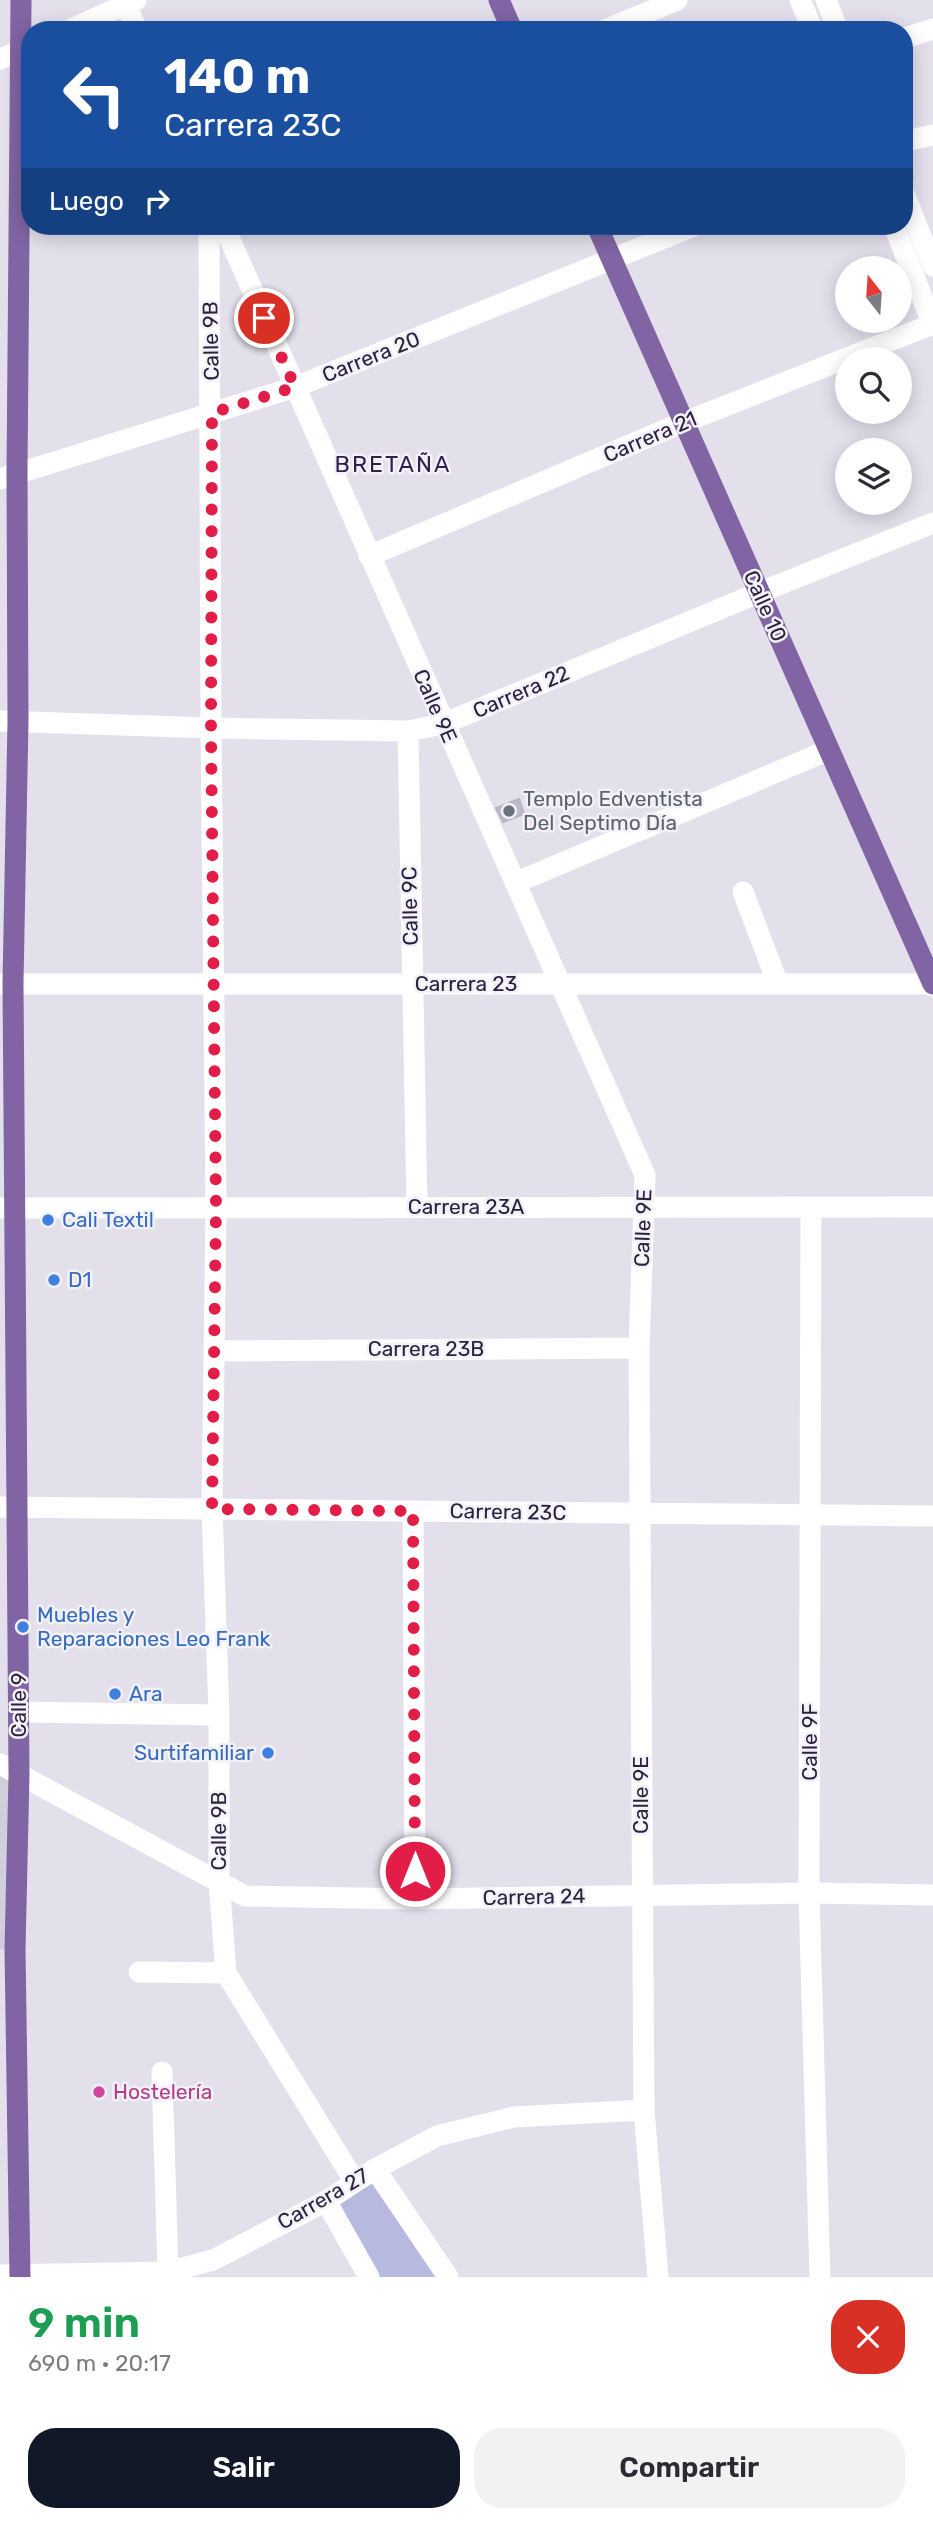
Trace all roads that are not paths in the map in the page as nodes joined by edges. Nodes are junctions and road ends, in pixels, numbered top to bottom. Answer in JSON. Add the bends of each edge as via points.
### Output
{"nodes":[{"id":1,"x":20,"y":0,"type":"edge"},
{"id":2,"x":499,"y":0,"type":"edge"},
{"id":3,"x":677,"y":0,"type":"edge"},
{"id":4,"x":800,"y":0,"type":"edge"},
{"id":5,"x":826,"y":0,"type":"edge"},
{"id":6,"x":129,"y":2,"type":"edge"},
{"id":7,"x":88,"y":21,"type":"edge"},
{"id":8,"x":134,"y":21,"type":"edge"},
{"id":9,"x":508,"y":21,"type":"edge"},
{"id":10,"x":627,"y":21,"type":"edge"},
{"id":11,"x":809,"y":21,"type":"edge"},
{"id":12,"x":834,"y":21,"type":"edge"},
{"id":13,"x":933,"y":29,"type":"edge"},
{"id":14,"x":913,"y":35,"type":"edge"},
{"id":15,"x":16,"y":52,"type":"edge"},
{"id":16,"x":933,"y":135,"type":"edge"},
{"id":17,"x":913,"y":139,"type":"edge"},
{"id":18,"x":913,"y":216,"type":"edge"},
{"id":19,"x":209,"y":235,"type":"edge"},
{"id":20,"x":227,"y":235,"type":"edge"},
{"id":21,"x":601,"y":235,"type":"edge"},
{"id":22,"x":672,"y":235,"type":"edge"},
{"id":23,"x":898,"y":235,"type":"edge"},
{"id":24,"x":612,"y":260,"type":"junction"},
{"id":25,"x":933,"y":267,"type":"edge"},
{"id":26,"x":933,"y":325,"type":"edge"},
{"id":27,"x":295,"y":387,"type":"junction"},
{"id":28,"x":212,"y":413,"type":"junction"},
{"id":29,"x":685,"y":422,"type":"junction"},
{"id":30,"x":8,"y":476,"type":"edge"},
{"id":31,"x":933,"y":523,"type":"edge"},
{"id":32,"x":369,"y":556,"type":"junction"},
{"id":33,"x":759,"y":592,"type":"junction"},
{"id":34,"x":9,"y":721,"type":"edge"},
{"id":35,"x":443,"y":724,"type":"junction"},
{"id":36,"x":211,"y":729,"type":"junction"},
{"id":37,"x":408,"y":731,"type":"junction"},
{"id":38,"x":830,"y":750,"type":"junction"},
{"id":39,"x":515,"y":883,"type":"junction"},
{"id":40,"x":743,"y":892,"type":"dead end"},
{"id":41,"x":7,"y":984,"type":"edge"},
{"id":42,"x":215,"y":984,"type":"junction"},
{"id":43,"x":411,"y":984,"type":"junction"},
{"id":44,"x":561,"y":984,"type":"junction"},
{"id":45,"x":778,"y":984,"type":"junction"},
{"id":46,"x":933,"y":984,"type":"edge"},
{"id":47,"x":645,"y":1207,"type":"junction"},
{"id":48,"x":811,"y":1207,"type":"junction"},
{"id":49,"x":933,"y":1207,"type":"edge"},
{"id":50,"x":8,"y":1208,"type":"edge"},
{"id":51,"x":216,"y":1208,"type":"junction"},
{"id":52,"x":417,"y":1208,"type":"junction"},
{"id":53,"x":639,"y":1348,"type":"junction"},
{"id":54,"x":214,"y":1350,"type":"junction"},
{"id":55,"x":9,"y":1507,"type":"edge"},
{"id":56,"x":212,"y":1509,"type":"junction"},
{"id":57,"x":413,"y":1511,"type":"junction"},
{"id":58,"x":640,"y":1513,"type":"junction"},
{"id":59,"x":810,"y":1515,"type":"junction"},
{"id":60,"x":933,"y":1516,"type":"edge"},
{"id":61,"x":19,"y":1712,"type":"junction"},
{"id":62,"x":219,"y":1715,"type":"junction"},
{"id":63,"x":0,"y":1764,"type":"edge"},
{"id":64,"x":19,"y":1774,"type":"junction"},
{"id":65,"x":219,"y":1881,"type":"junction"},
{"id":66,"x":809,"y":1894,"type":"junction"},
{"id":67,"x":933,"y":1895,"type":"edge"},
{"id":68,"x":641,"y":1896,"type":"junction"},
{"id":69,"x":415,"y":1899,"type":"junction"},
{"id":70,"x":8,"y":1950,"type":"edge"},
{"id":71,"x":139,"y":1972,"type":"dead end"},
{"id":72,"x":226,"y":1973,"type":"junction"},
{"id":73,"x":162,"y":2072,"type":"dead end"},
{"id":74,"x":644,"y":2110,"type":"junction"},
{"id":75,"x":375,"y":2169,"type":"junction"},
{"id":76,"x":355,"y":2182,"type":"junction"},
{"id":77,"x":326,"y":2201,"type":"junction"},
{"id":78,"x":214,"y":2269,"type":"edge"},
{"id":79,"x":168,"y":2272,"type":"junction"},
{"id":80,"x":13,"y":2275,"type":"edge"},
{"id":81,"x":369,"y":2277,"type":"edge"},
{"id":82,"x":449,"y":2277,"type":"edge"},
{"id":83,"x":658,"y":2277,"type":"edge"},
{"id":84,"x":820,"y":2277,"type":"edge"}],
"edges":[{"from":1,"to":15,"type":"main road","name":"Calle 9"},
{"from":2,"to":9,"type":"main road"},
{"from":3,"to":10,"type":"street"},
{"from":4,"to":11,"type":"street"},
{"from":5,"to":12,"type":"street"},
{"from":6,"to":7,"type":"street"},
{"from":6,"to":8,"type":"street"},
{"from":13,"to":14,"type":"street"},
{"from":15,"to":30,"type":"main road","name":"Calle 9"},
{"from":16,"to":17,"type":"street"},
{"from":18,"to":25,"type":"street"},
{"from":19,"to":28,"type":"street","name":"Calle 9B"},
{"from":20,"to":27,"type":"street","name":"Calle 9E"},
{"from":21,"to":24,"type":"main road","name":"Calle 10"},
{"from":22,"to":24,"type":"street","name":"Carrera 20"},
{"from":23,"to":26,"type":"street"},
{"from":24,"to":27,"type":"street","name":"Carrera 20"},
{"from":24,"to":29,"type":"main road","name":"Calle 10"},
{"from":26,"to":29,"type":"street","name":"Carrera 21"},
{"from":27,"to":28,"type":"street","name":"Carrera 20"},
{"from":27,"to":32,"type":"street","name":"Calle 9E"},
{"from":28,"to":30,"type":"street","name":"Carrera 20"},
{"from":28,"to":36,"type":"street","name":"Calle 9B"},
{"from":29,"to":32,"type":"street","name":"Carrera 21"},
{"from":29,"to":33,"type":"main road","name":"Calle 10"},
{"from":30,"to":34,"type":"main road","name":"Calle 9"},
{"from":31,"to":33,"type":"street","name":"Carrera 22"},
{"from":32,"to":35,"type":"street","name":"Calle 9E"},
{"from":33,"to":35,"type":"street","name":"Carrera 22"},
{"from":33,"to":38,"type":"main road","name":"Calle 10"},
{"from":34,"to":36,"type":"street","name":"Carrera 22"},
{"from":34,"to":41,"type":"main road","name":"Calle 9"},
{"from":35,"to":37,"type":"street","name":"Carrera 22"},
{"from":35,"to":39,"type":"street","name":"Calle 9E"},
{"from":36,"to":37,"type":"street","name":"Carrera 22"},
{"from":36,"to":42,"type":"street","name":"Calle 9B"},
{"from":37,"to":43,"type":"street","name":"Calle 9C"},
{"from":38,"to":39,"type":"street"},
{"from":38,"to":46,"type":"main road","name":"Calle 10"},
{"from":39,"to":44,"type":"street","name":"Calle 9E"},
{"from":40,"to":45,"type":"street"},
{"from":41,"to":42,"type":"street","name":"Carrera 23"},
{"from":41,"to":50,"type":"main road","name":"Calle 9"},
{"from":42,"to":43,"type":"street","name":"Carrera 23"},
{"from":42,"to":51,"type":"street","name":"Calle 9B"},
{"from":43,"to":44,"type":"street","name":"Carrera 23"},
{"from":43,"to":52,"type":"street","name":"Calle 9C"},
{"from":44,"to":45,"type":"street","name":"Carrera 23"},
{"from":44,"to":47,"type":"street","name":"Calle 9E","via":[[645,1175]]},
{"from":45,"to":46,"type":"street","name":"Carrera 23"},
{"from":47,"to":48,"type":"street","name":"Carrera 23A"},
{"from":47,"to":52,"type":"street","name":"Carrera 23A"},
{"from":47,"to":53,"type":"street","name":"Calle 9E"},
{"from":48,"to":49,"type":"street","name":"Carrera 23A"},
{"from":48,"to":59,"type":"street","name":"Calle 9F"},
{"from":50,"to":51,"type":"street","name":"Carrera 23A"},
{"from":50,"to":55,"type":"main road","name":"Calle 9"},
{"from":51,"to":52,"type":"street","name":"Carrera 23A"},
{"from":51,"to":54,"type":"street","name":"Calle 9B"},
{"from":53,"to":54,"type":"street","name":"Carrera 23B"},
{"from":53,"to":58,"type":"street","name":"Calle 9E"},
{"from":54,"to":56,"type":"street","name":"Calle 9B"},
{"from":55,"to":56,"type":"street","name":"Carrera 23C"},
{"from":55,"to":61,"type":"main road","name":"Calle 9"},
{"from":56,"to":57,"type":"street","name":"Carrera 23C"},
{"from":56,"to":62,"type":"street","name":"Calle 9B"},
{"from":57,"to":58,"type":"street","name":"Carrera 23C"},
{"from":57,"to":69,"type":"street"},
{"from":58,"to":59,"type":"street","name":"Carrera 23C"},
{"from":58,"to":68,"type":"street","name":"Calle 9E"},
{"from":59,"to":60,"type":"street","name":"Carrera 23C"},
{"from":59,"to":66,"type":"street","name":"Calle 9F"},
{"from":61,"to":62,"type":"street"},
{"from":61,"to":64,"type":"main road","name":"Calle 9"},
{"from":62,"to":65,"type":"street","name":"Calle 9B"},
{"from":63,"to":64,"type":"street","name":"Carrera 24"},
{"from":64,"to":65,"type":"street","name":"Carrera 24"},
{"from":64,"to":70,"type":"main road","name":"Calle 9"},
{"from":65,"to":69,"type":"street","name":"Carrera 24","via":[[245,1896]]},
{"from":65,"to":72,"type":"street","name":"Calle 9B"},
{"from":66,"to":67,"type":"street","name":"Carrera 24"},
{"from":66,"to":68,"type":"street","name":"Carrera 24"},
{"from":66,"to":84,"type":"street","name":"Calle 9F"},
{"from":68,"to":69,"type":"street","name":"Carrera 24"},
{"from":68,"to":74,"type":"street","name":"Calle 9E"},
{"from":70,"to":80,"type":"main road","name":"Calle 9"},
{"from":71,"to":72,"type":"street"},
{"from":72,"to":76,"type":"street","name":"Calle 9B"},
{"from":73,"to":79,"type":"street"},
{"from":74,"to":75,"type":"street","name":"Carrera 27","via":[[514,2117],[437,2136]]},
{"from":74,"to":83,"type":"street","name":"Calle 9E"},
{"from":75,"to":76,"type":"street","name":"Carrera 27"},
{"from":75,"to":82,"type":"street"},
{"from":76,"to":77,"type":"street","name":"Carrera 27"},
{"from":77,"to":78,"type":"street","name":"Carrera 27"},
{"from":77,"to":81,"type":"street"},
{"from":78,"to":79,"type":"street","name":"Carrera 27"},
{"from":79,"to":80,"type":"street","name":"Carrera 27"}]}
